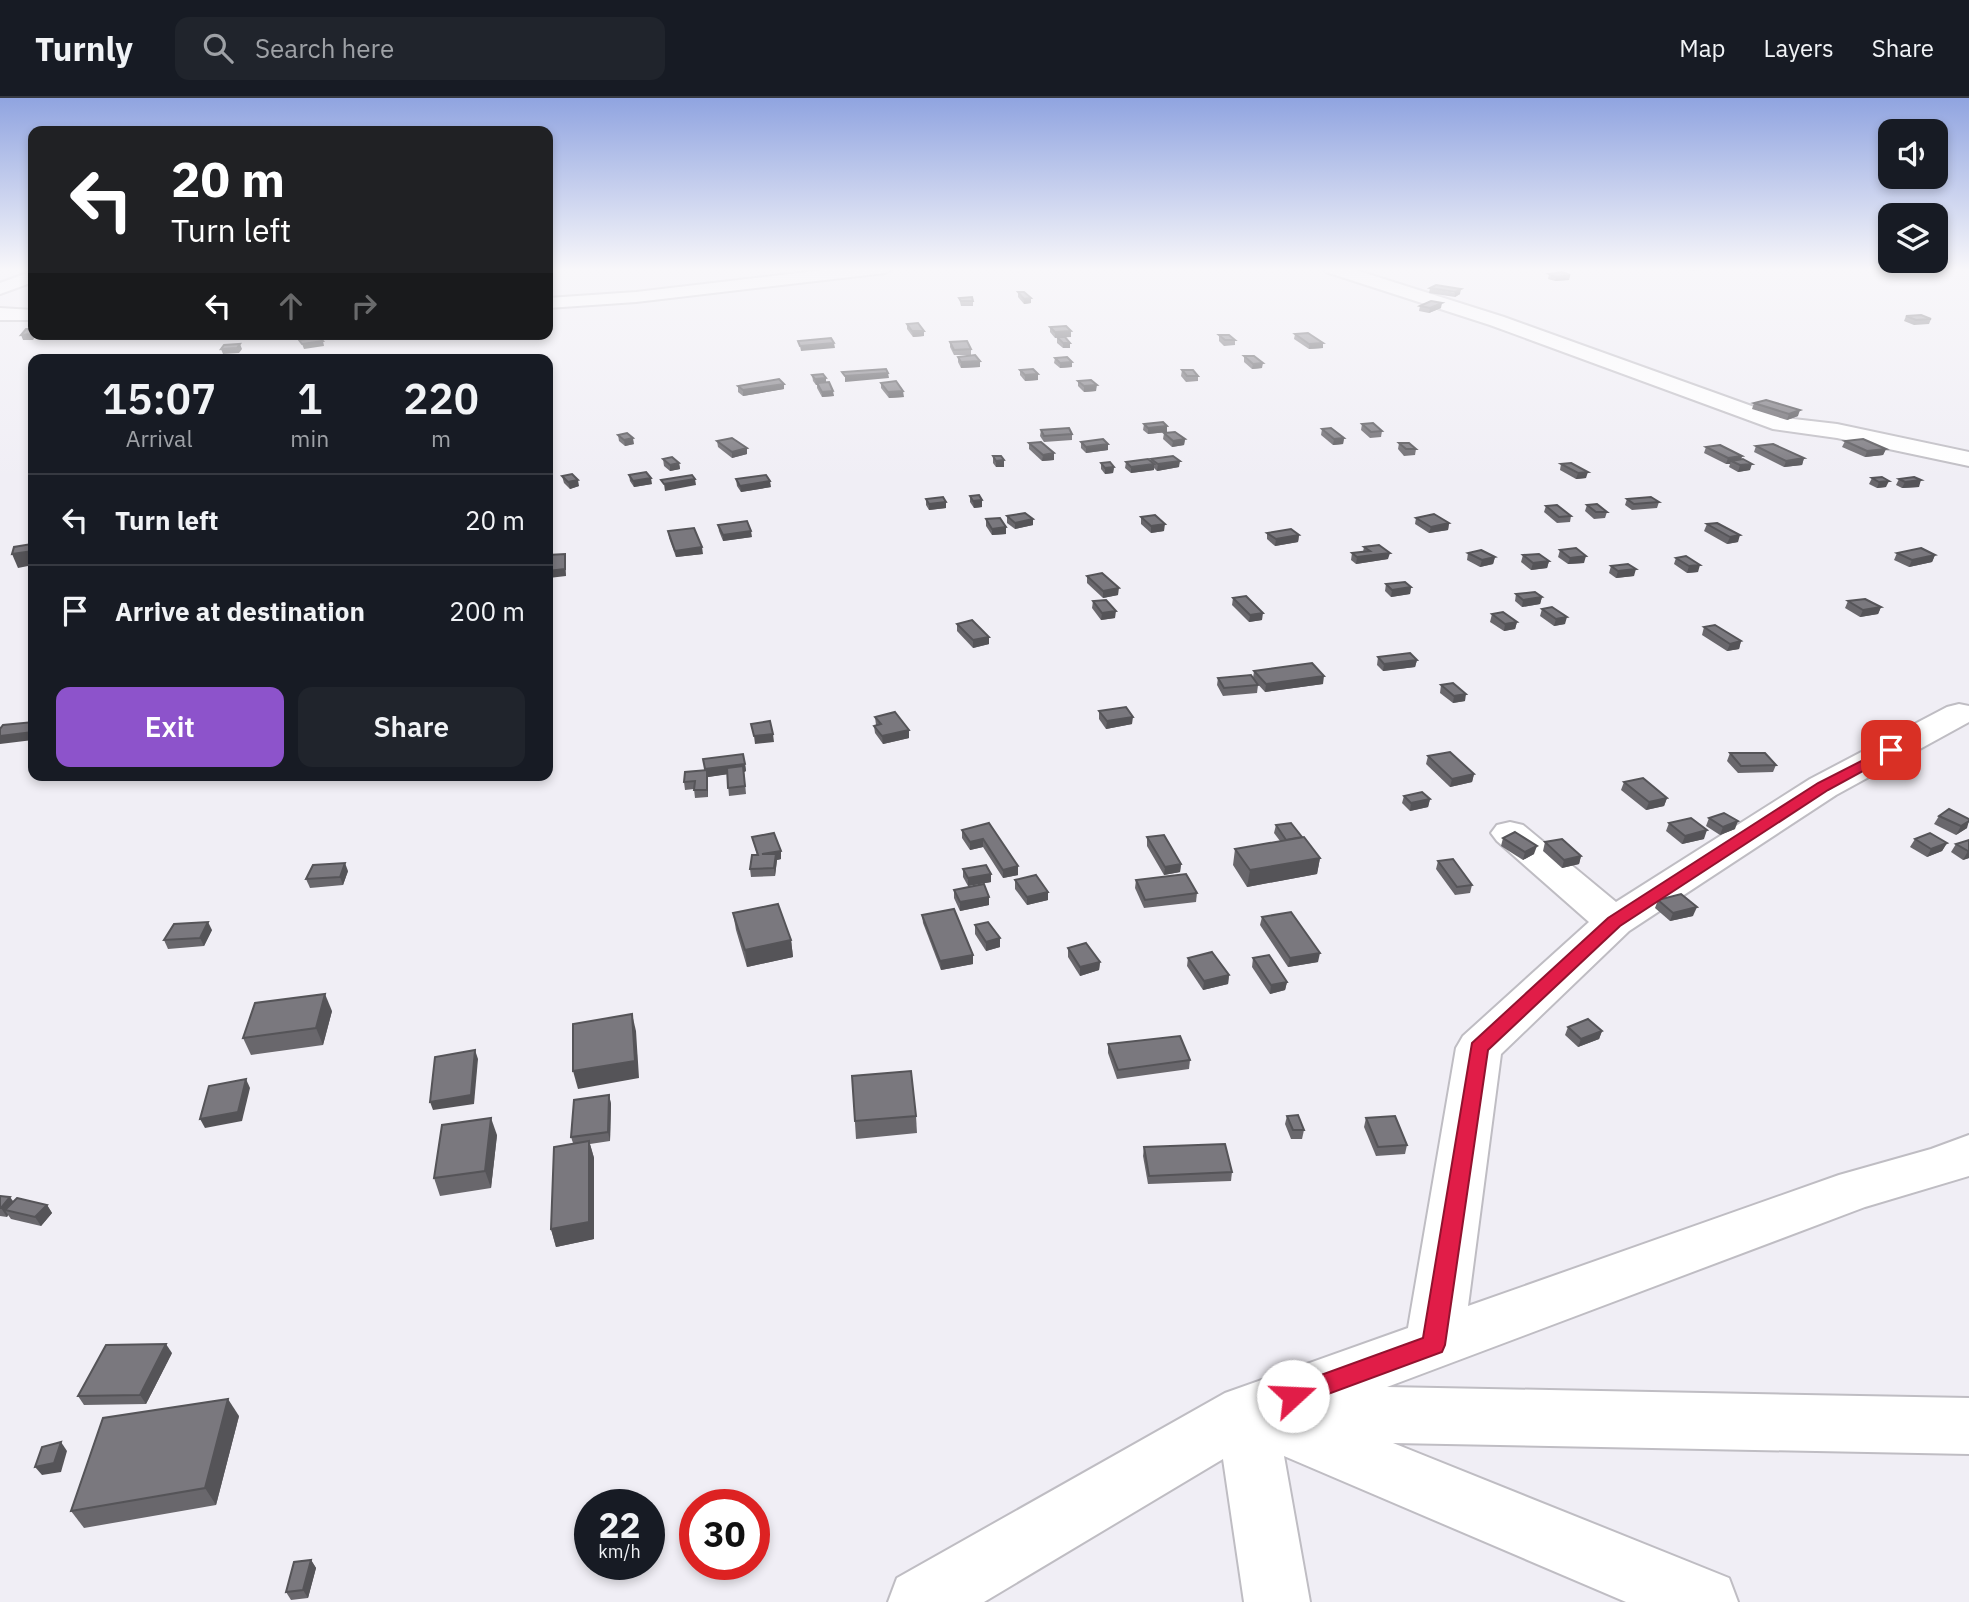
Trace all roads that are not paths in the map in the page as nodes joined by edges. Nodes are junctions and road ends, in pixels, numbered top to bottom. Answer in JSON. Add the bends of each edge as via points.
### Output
{"nodes":[{"id":1,"x":1544,"y":338,"type":"edge"},
{"id":2,"x":1969,"y":459,"type":"edge"},
{"id":3,"x":1959,"y":714,"type":"dead end"},
{"id":4,"x":1510,"y":832,"type":"edge"},
{"id":5,"x":1614,"y":922,"type":"junction"},
{"id":6,"x":1969,"y":1154,"type":"edge"},
{"id":7,"x":1434,"y":1345,"type":"junction"},
{"id":8,"x":1246,"y":1413,"type":"junction"},
{"id":9,"x":1969,"y":1426,"type":"edge"},
{"id":10,"x":921,"y":1602,"type":"edge"},
{"id":11,"x":1277,"y":1602,"type":"edge"},
{"id":12,"x":1705,"y":1602,"type":"edge"}],
"edges":[{"from":1,"to":2,"type":"street","via":[[1781,424]]},
{"from":3,"to":5,"type":"street","via":[[1823,786]]},
{"from":4,"to":5,"type":"street"},
{"from":5,"to":7,"type":"street","via":[[1479,1048]]},
{"from":6,"to":7,"type":"street","via":[[1943,1166],[1857,1189]]},
{"from":7,"to":8,"type":"street"},
{"from":8,"to":9,"type":"street"},
{"from":8,"to":10,"type":"street"},
{"from":8,"to":11,"type":"street"},
{"from":8,"to":12,"type":"street"}]}
